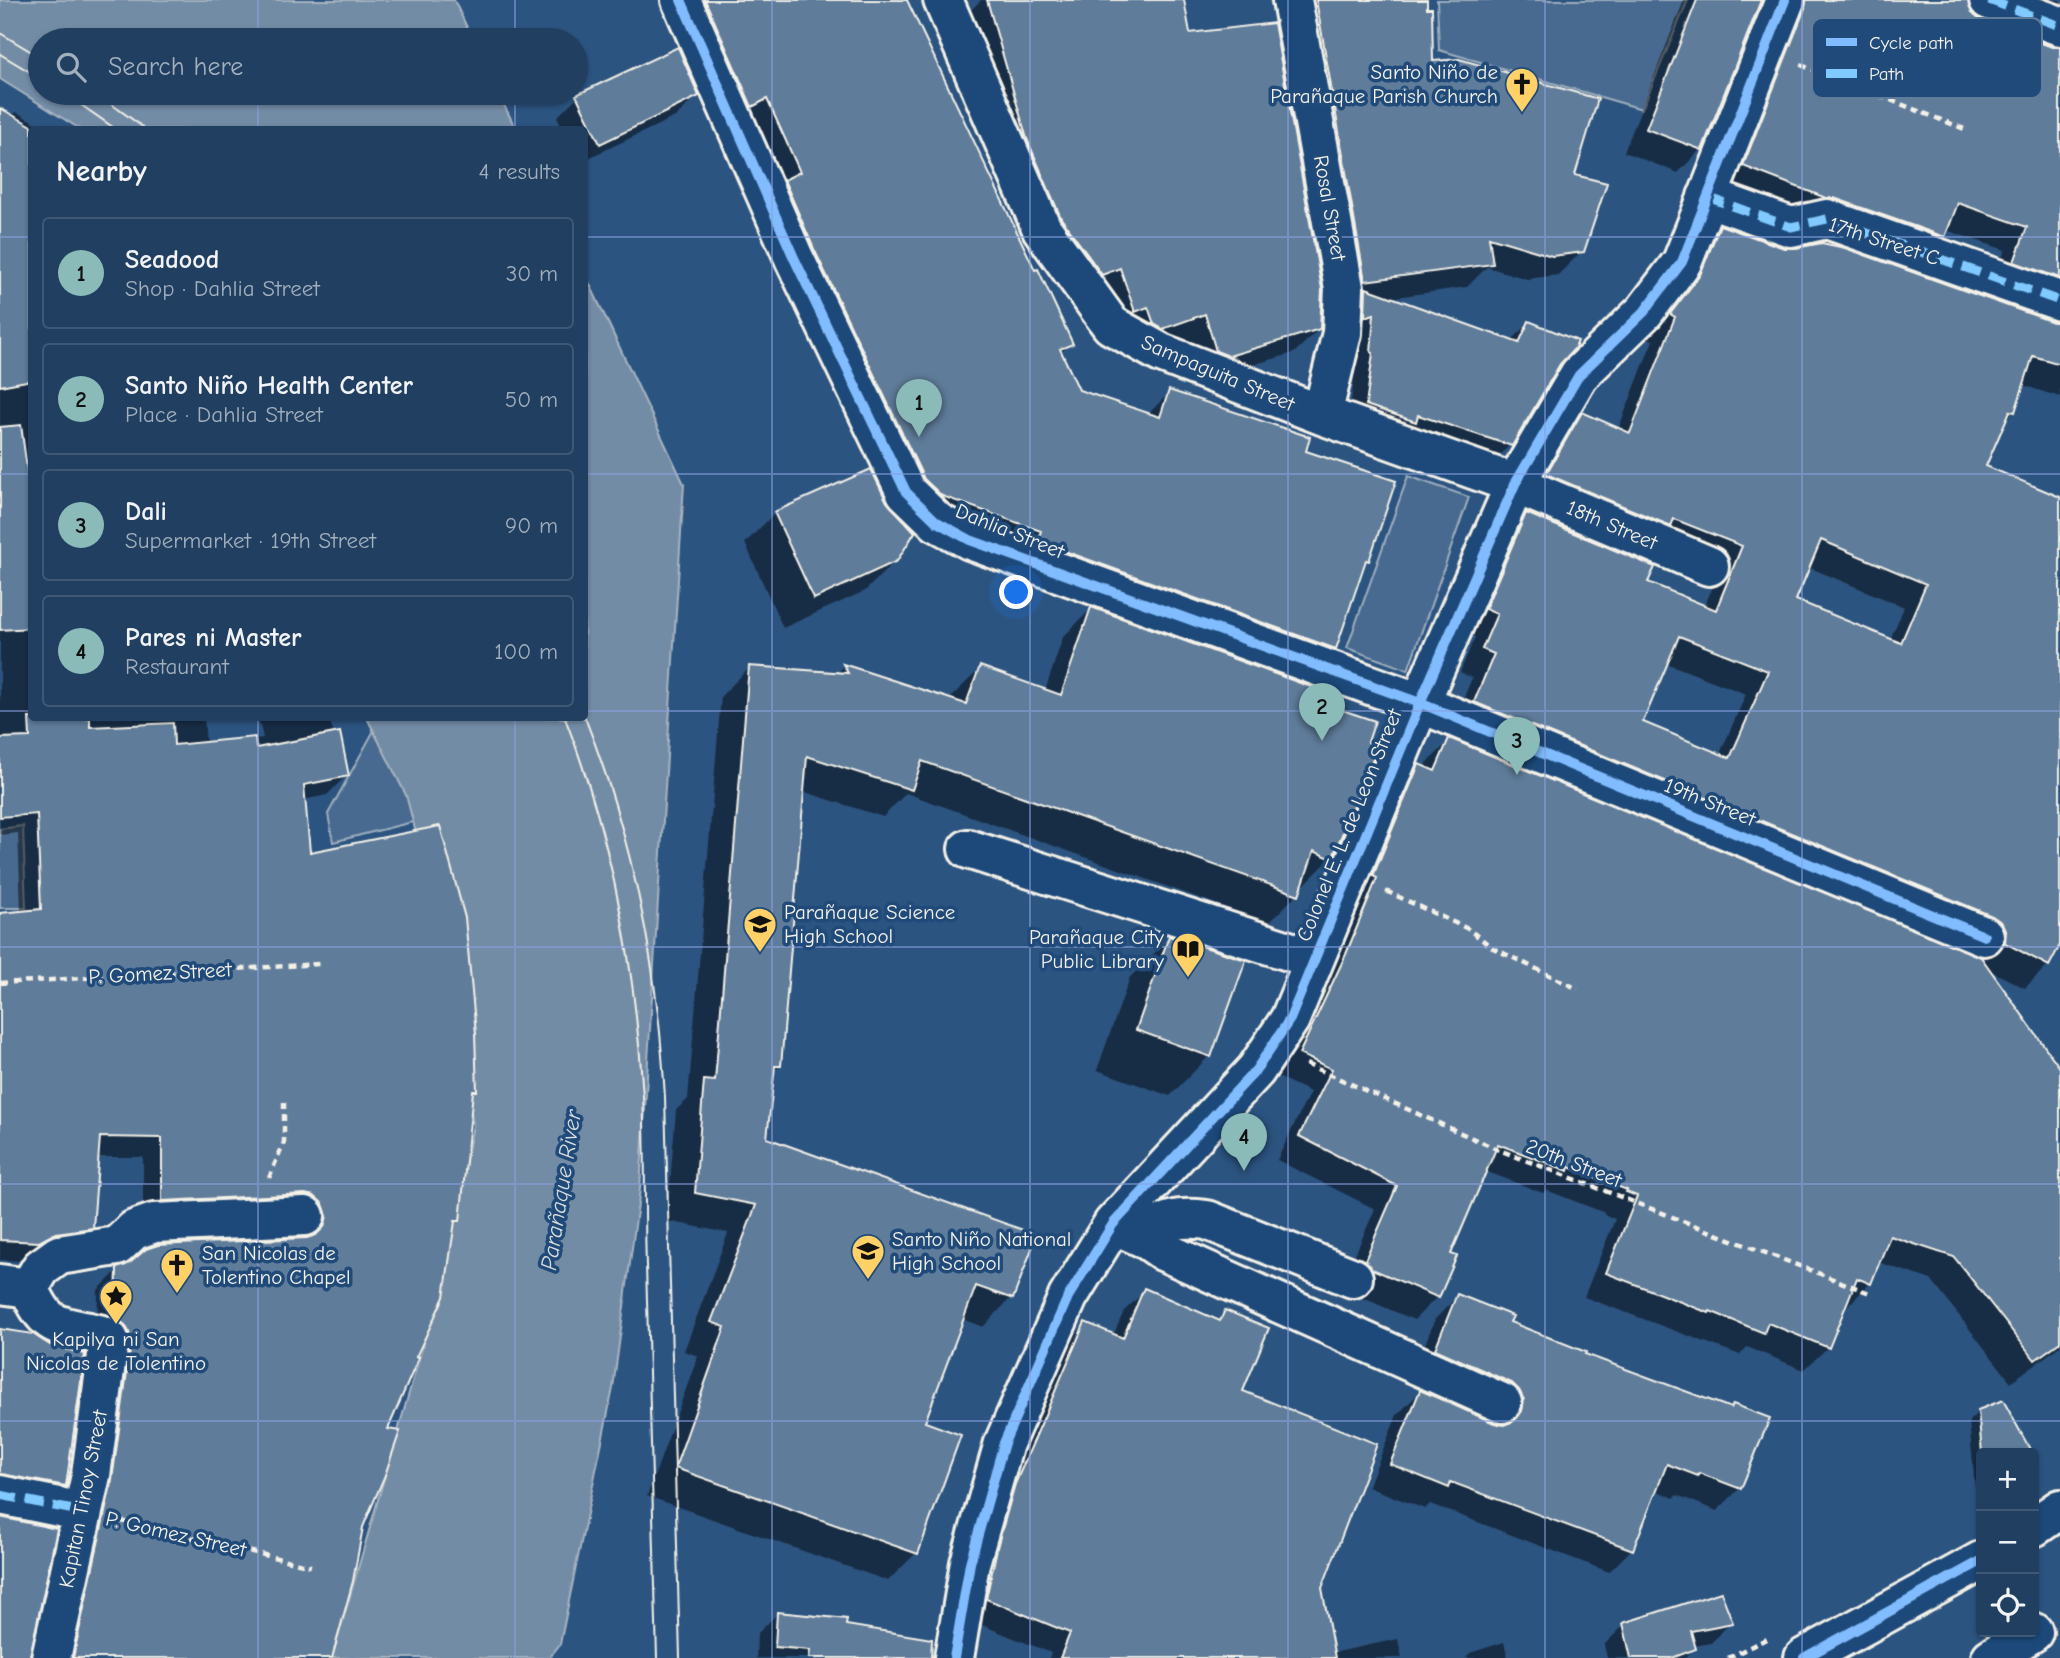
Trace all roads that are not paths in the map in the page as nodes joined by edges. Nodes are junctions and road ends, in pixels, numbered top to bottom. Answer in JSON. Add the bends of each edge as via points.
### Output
{"nodes":[{"id":1,"x":681,"y":0,"type":"edge"},
{"id":2,"x":943,"y":0,"type":"edge"},
{"id":3,"x":1292,"y":0,"type":"edge"},
{"id":4,"x":1785,"y":0,"type":"edge"},
{"id":5,"x":1989,"y":0,"type":"edge"},
{"id":6,"x":2038,"y":18,"type":"edge"},
{"id":7,"x":2042,"y":19,"type":"edge"},
{"id":8,"x":2060,"y":26,"type":"edge"},
{"id":9,"x":1707,"y":197,"type":"junction"},
{"id":10,"x":2060,"y":301,"type":"edge"},
{"id":11,"x":1322,"y":415,"type":"junction"},
{"id":12,"x":1514,"y":484,"type":"junction"},
{"id":13,"x":1709,"y":566,"type":"dead end"},
{"id":14,"x":1420,"y":703,"type":"junction"},
{"id":15,"x":968,"y":849,"type":"dead end"},
{"id":16,"x":1984,"y":936,"type":"dead end"},
{"id":17,"x":1314,"y":959,"type":"junction"},
{"id":18,"x":305,"y":1216,"type":"dead end"},
{"id":19,"x":1129,"y":1232,"type":"junction"},
{"id":20,"x":1353,"y":1278,"type":"dead end"},
{"id":21,"x":15,"y":1286,"type":"edge"},
{"id":22,"x":1502,"y":1403,"type":"dead end"},
{"id":23,"x":0,"y":1495,"type":"edge"},
{"id":24,"x":2060,"y":1509,"type":"edge"},
{"id":25,"x":83,"y":1512,"type":"junction"},
{"id":26,"x":2039,"y":1524,"type":"edge"},
{"id":27,"x":1976,"y":1564,"type":"edge"},
{"id":28,"x":2060,"y":1614,"type":"edge"},
{"id":29,"x":2017,"y":1644,"type":"edge"},
{"id":30,"x":51,"y":1658,"type":"edge"},
{"id":31,"x":954,"y":1658,"type":"edge"},
{"id":32,"x":1804,"y":1658,"type":"edge"}],
"edges":[{"from":1,"to":14,"type":"street","name":"Dahlia Street","via":[[793,258],[906,492],[937,522],[970,540]]},
{"from":2,"to":11,"type":"street","name":"Sampaguita Street","via":[[1042,229],[1111,325],[1161,353]]},
{"from":3,"to":11,"type":"street","name":"Rosal Street","via":[[1344,288],[1342,333]]},
{"from":4,"to":9,"type":"street","name":"Colonel E. L. de Leon Street"},
{"from":5,"to":6,"type":"street"},
{"from":7,"to":8,"type":"street"},
{"from":9,"to":10,"type":"street","name":"17th Street C","via":[[1791,227],[1827,219]]},
{"from":9,"to":12,"type":"street","name":"Colonel E. L. de Leon Street","via":[[1682,262],[1644,313],[1579,375]]},
{"from":11,"to":12,"type":"street","name":"Sampaguita Street"},
{"from":12,"to":13,"type":"street","name":"18th Street"},
{"from":12,"to":14,"type":"street","name":"Colonel E. L. de Leon Street"},
{"from":14,"to":16,"type":"street","name":"19th Street"},
{"from":14,"to":17,"type":"street","name":"Colonel E. L. de Leon Street"},
{"from":15,"to":17,"type":"street"},
{"from":17,"to":19,"type":"street","name":"Colonel E. L. de Leon Street","via":[[1290,1019],[1256,1070]]},
{"from":18,"to":21,"type":"street","via":[[154,1223],[134,1230],[117,1246],[59,1255]]},
{"from":19,"to":20,"type":"street","via":[[1173,1220],[1207,1220]]},
{"from":19,"to":22,"type":"street"},
{"from":19,"to":31,"type":"street","name":"Colonel E. L. de Leon Street","via":[[1068,1297],[1004,1443],[970,1563]]},
{"from":21,"to":25,"type":"street","name":"Kapitan Tinoy Street","via":[[50,1322],[109,1340]]},
{"from":23,"to":25,"type":"street","name":"P. Gomez Street"},
{"from":24,"to":26,"type":"street"},
{"from":25,"to":30,"type":"street","name":"Kapitan Tinoy Street"},
{"from":27,"to":32,"type":"street"},
{"from":28,"to":29,"type":"street"}]}
